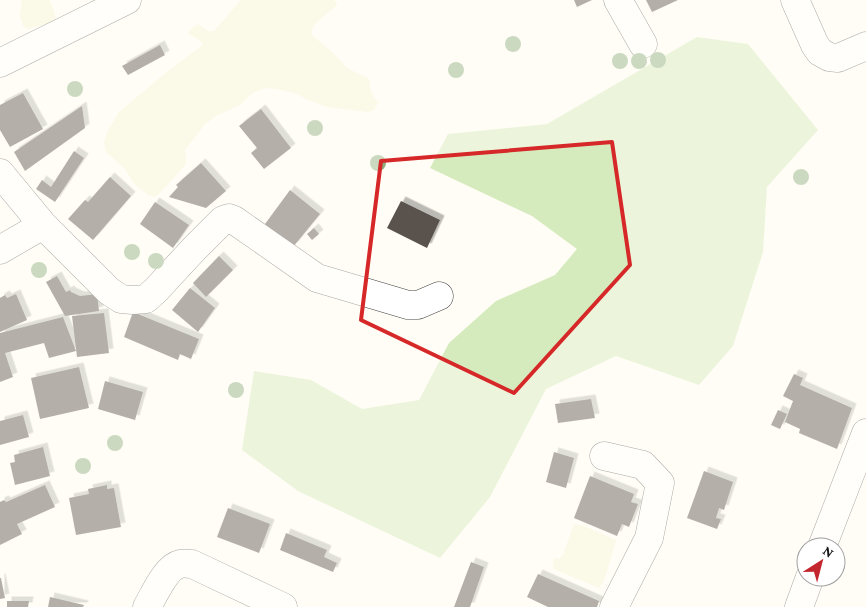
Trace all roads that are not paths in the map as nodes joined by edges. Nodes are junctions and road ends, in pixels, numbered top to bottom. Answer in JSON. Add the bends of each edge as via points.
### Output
{"nodes":[{"id":1,"x":127,"y":0,"type":"edge"},
{"id":2,"x":618,"y":0,"type":"edge"},
{"id":3,"x":795,"y":0,"type":"edge"},
{"id":4,"x":643,"y":44,"type":"dead end"},
{"id":5,"x":866,"y":46,"type":"edge"},
{"id":6,"x":0,"y":63,"type":"edge"},
{"id":7,"x":0,"y":173,"type":"edge"},
{"id":8,"x":43,"y":225,"type":"junction"},
{"id":9,"x":0,"y":250,"type":"edge"},
{"id":10,"x":439,"y":296,"type":"dead end"},
{"id":11,"x":866,"y":433,"type":"edge"},
{"id":12,"x":604,"y":456,"type":"dead end"},
{"id":13,"x":826,"y":537,"type":"edge"},
{"id":14,"x":806,"y":587,"type":"edge"},
{"id":15,"x":147,"y":607,"type":"edge"},
{"id":16,"x":283,"y":607,"type":"edge"},
{"id":17,"x":614,"y":607,"type":"edge"},
{"id":18,"x":799,"y":607,"type":"edge"}],
"edges":[{"from":1,"to":6,"type":"street"},
{"from":2,"to":4,"type":"street"},
{"from":3,"to":5,"type":"street","via":[[820,52],[838,58]]},
{"from":7,"to":8,"type":"street"},
{"from":8,"to":9,"type":"street"},
{"from":8,"to":10,"type":"street","via":[[121,299],[146,299],[212,230],[229,218],[317,278],[408,304],[418,305]]},
{"from":11,"to":13,"type":"street"},
{"from":12,"to":17,"type":"street","via":[[643,465],[660,483],[649,538]]},
{"from":14,"to":18,"type":"street"},
{"from":15,"to":16,"type":"street","via":[[167,574],[181,563],[192,564]]}]}
